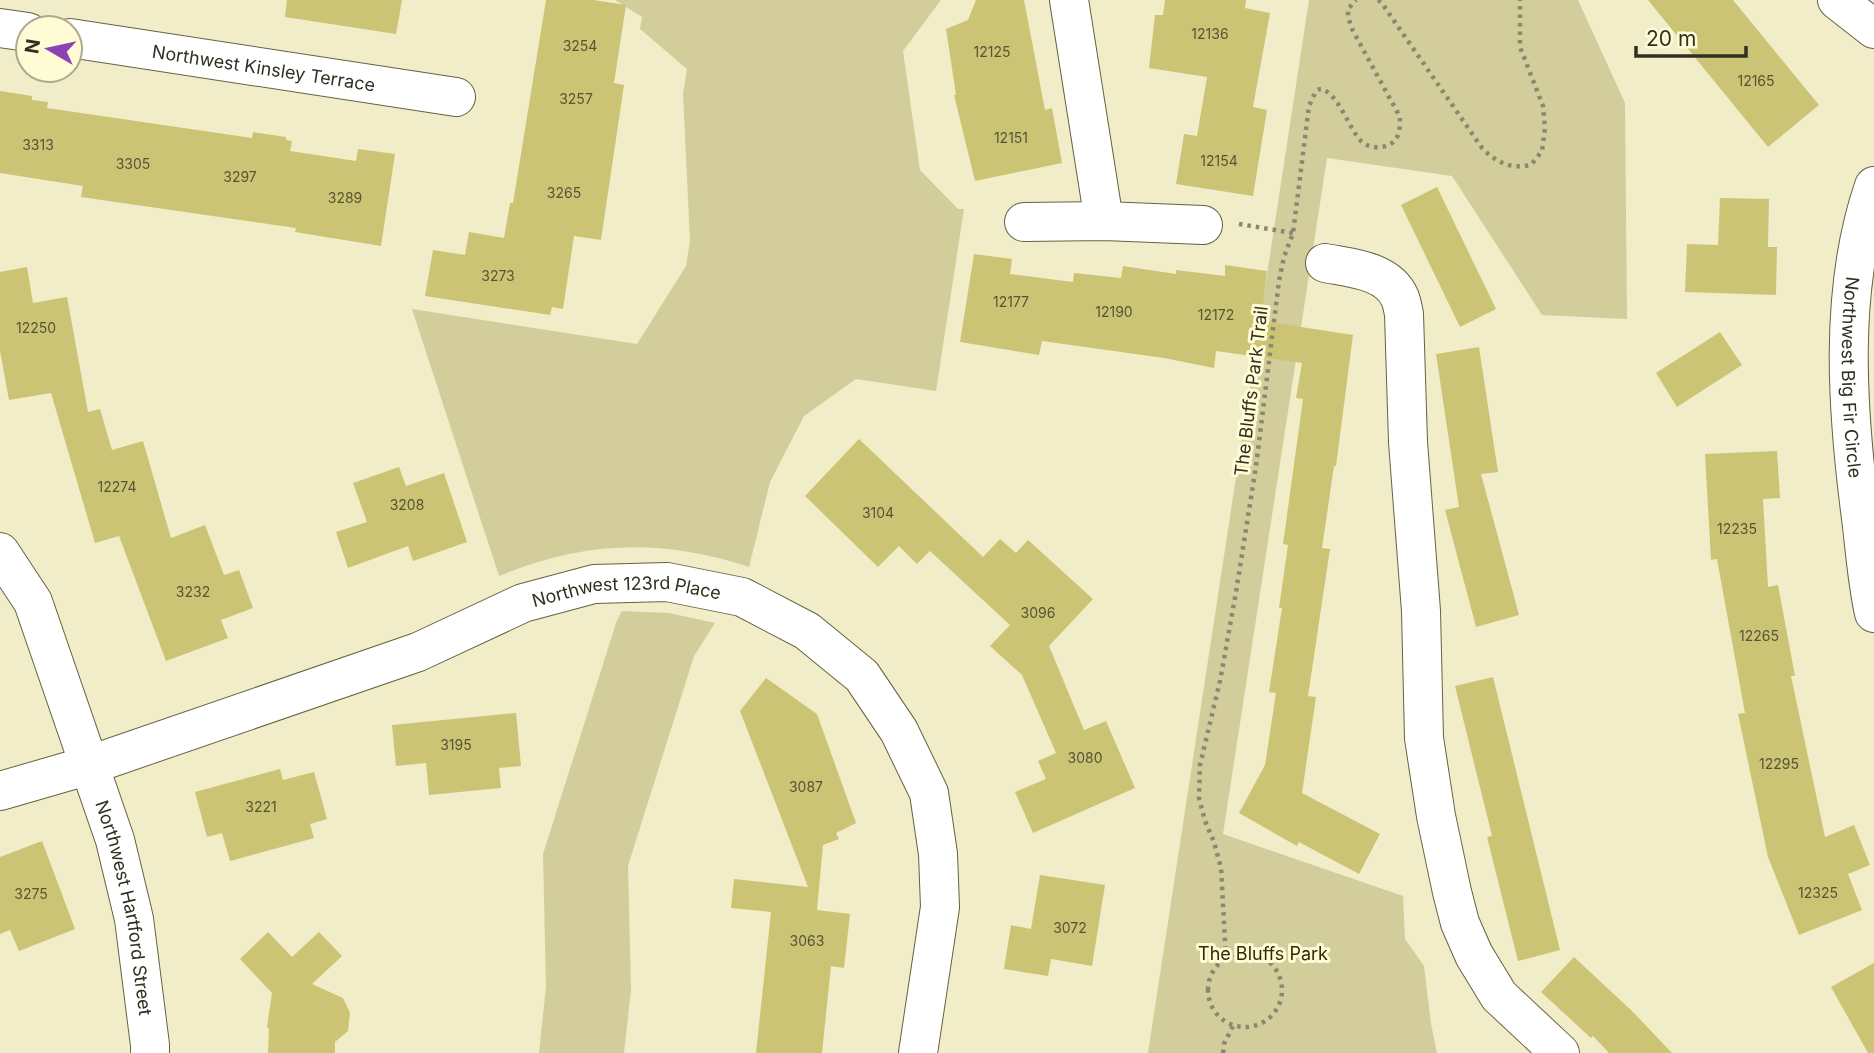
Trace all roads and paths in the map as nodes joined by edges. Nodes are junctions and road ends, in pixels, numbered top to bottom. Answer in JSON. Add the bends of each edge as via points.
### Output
{"nodes":[{"id":1,"x":1069,"y":0,"type":"edge"},
{"id":2,"x":1356,"y":0,"type":"edge"},
{"id":3,"x":1378,"y":0,"type":"edge"},
{"id":4,"x":1520,"y":0,"type":"edge"},
{"id":5,"x":1837,"y":0,"type":"edge"},
{"id":6,"x":1874,"y":29,"type":"edge"},
{"id":7,"x":84,"y":40,"type":"edge"},
{"id":8,"x":456,"y":97,"type":"dead end"},
{"id":9,"x":1874,"y":186,"type":"edge"},
{"id":10,"x":1104,"y":221,"type":"junction"},
{"id":11,"x":1024,"y":222,"type":"dead end"},
{"id":12,"x":1203,"y":225,"type":"joint"},
{"id":13,"x":1293,"y":233,"type":"junction"},
{"id":14,"x":1325,"y":263,"type":"dead end"},
{"id":15,"x":0,"y":552,"type":"edge"},
{"id":16,"x":1874,"y":613,"type":"edge"},
{"id":17,"x":90,"y":765,"type":"junction"},
{"id":18,"x":0,"y":791,"type":"edge"},
{"id":19,"x":1226,"y":958,"type":"junction"},
{"id":20,"x":1233,"y":1026,"type":"junction"},
{"id":21,"x":150,"y":1053,"type":"edge"},
{"id":22,"x":918,"y":1053,"type":"edge"},
{"id":23,"x":1223,"y":1053,"type":"edge"},
{"id":24,"x":1560,"y":1053,"type":"edge"}],
"edges":[{"from":1,"to":10,"type":"street"},
{"from":2,"to":13,"type":"path","name":"The Bluffs Park Trail","via":[[1348,17],[1400,117],[1399,131],[1391,144],[1373,148],[1361,141],[1326,91],[1316,91],[1309,106]]},
{"from":3,"to":4,"type":"path","via":[[1482,148],[1492,158],[1517,168],[1531,165],[1542,150],[1545,128],[1543,106],[1520,47]]},
{"from":5,"to":6,"type":"street"},
{"from":7,"to":8,"type":"street","name":"Northwest Kinsley Terrace"},
{"from":9,"to":16,"type":"street","name":"Northwest Big Fir Circle","via":[[1855,261],[1849,397]]},
{"from":10,"to":11,"type":"street"},
{"from":10,"to":12,"type":"street"},
{"from":12,"to":13,"type":"path","via":[[1216,222]]},
{"from":13,"to":19,"type":"path","name":"The Bluffs Park Trail","via":[[1279,281],[1238,579],[1200,765],[1199,798],[1221,868]]},
{"from":14,"to":24,"type":"street","via":[[1386,280],[1399,296],[1404,314],[1421,611],[1424,738],[1446,867],[1474,955],[1499,996]]},
{"from":15,"to":17,"type":"street","name":"Northwest Hartford Street","via":[[33,602]]},
{"from":17,"to":18,"type":"street","name":"Northwest 123rd Place"},
{"from":17,"to":21,"type":"street","name":"Northwest Hartford Street","via":[[134,919]]},
{"from":17,"to":22,"type":"street","name":"Northwest 123rd Place","via":[[418,652],[523,603],[594,584],[667,582],[742,597],[807,631],[862,676],[899,731],[929,793],[940,907]]},
{"from":19,"to":20,"type":"path","via":[[1210,976],[1209,1000],[1214,1011]]},
{"from":19,"to":20,"type":"path","via":[[1237,953],[1259,955],[1277,970],[1282,981],[1275,1013],[1256,1026]]},
{"from":20,"to":23,"type":"path"}]}
